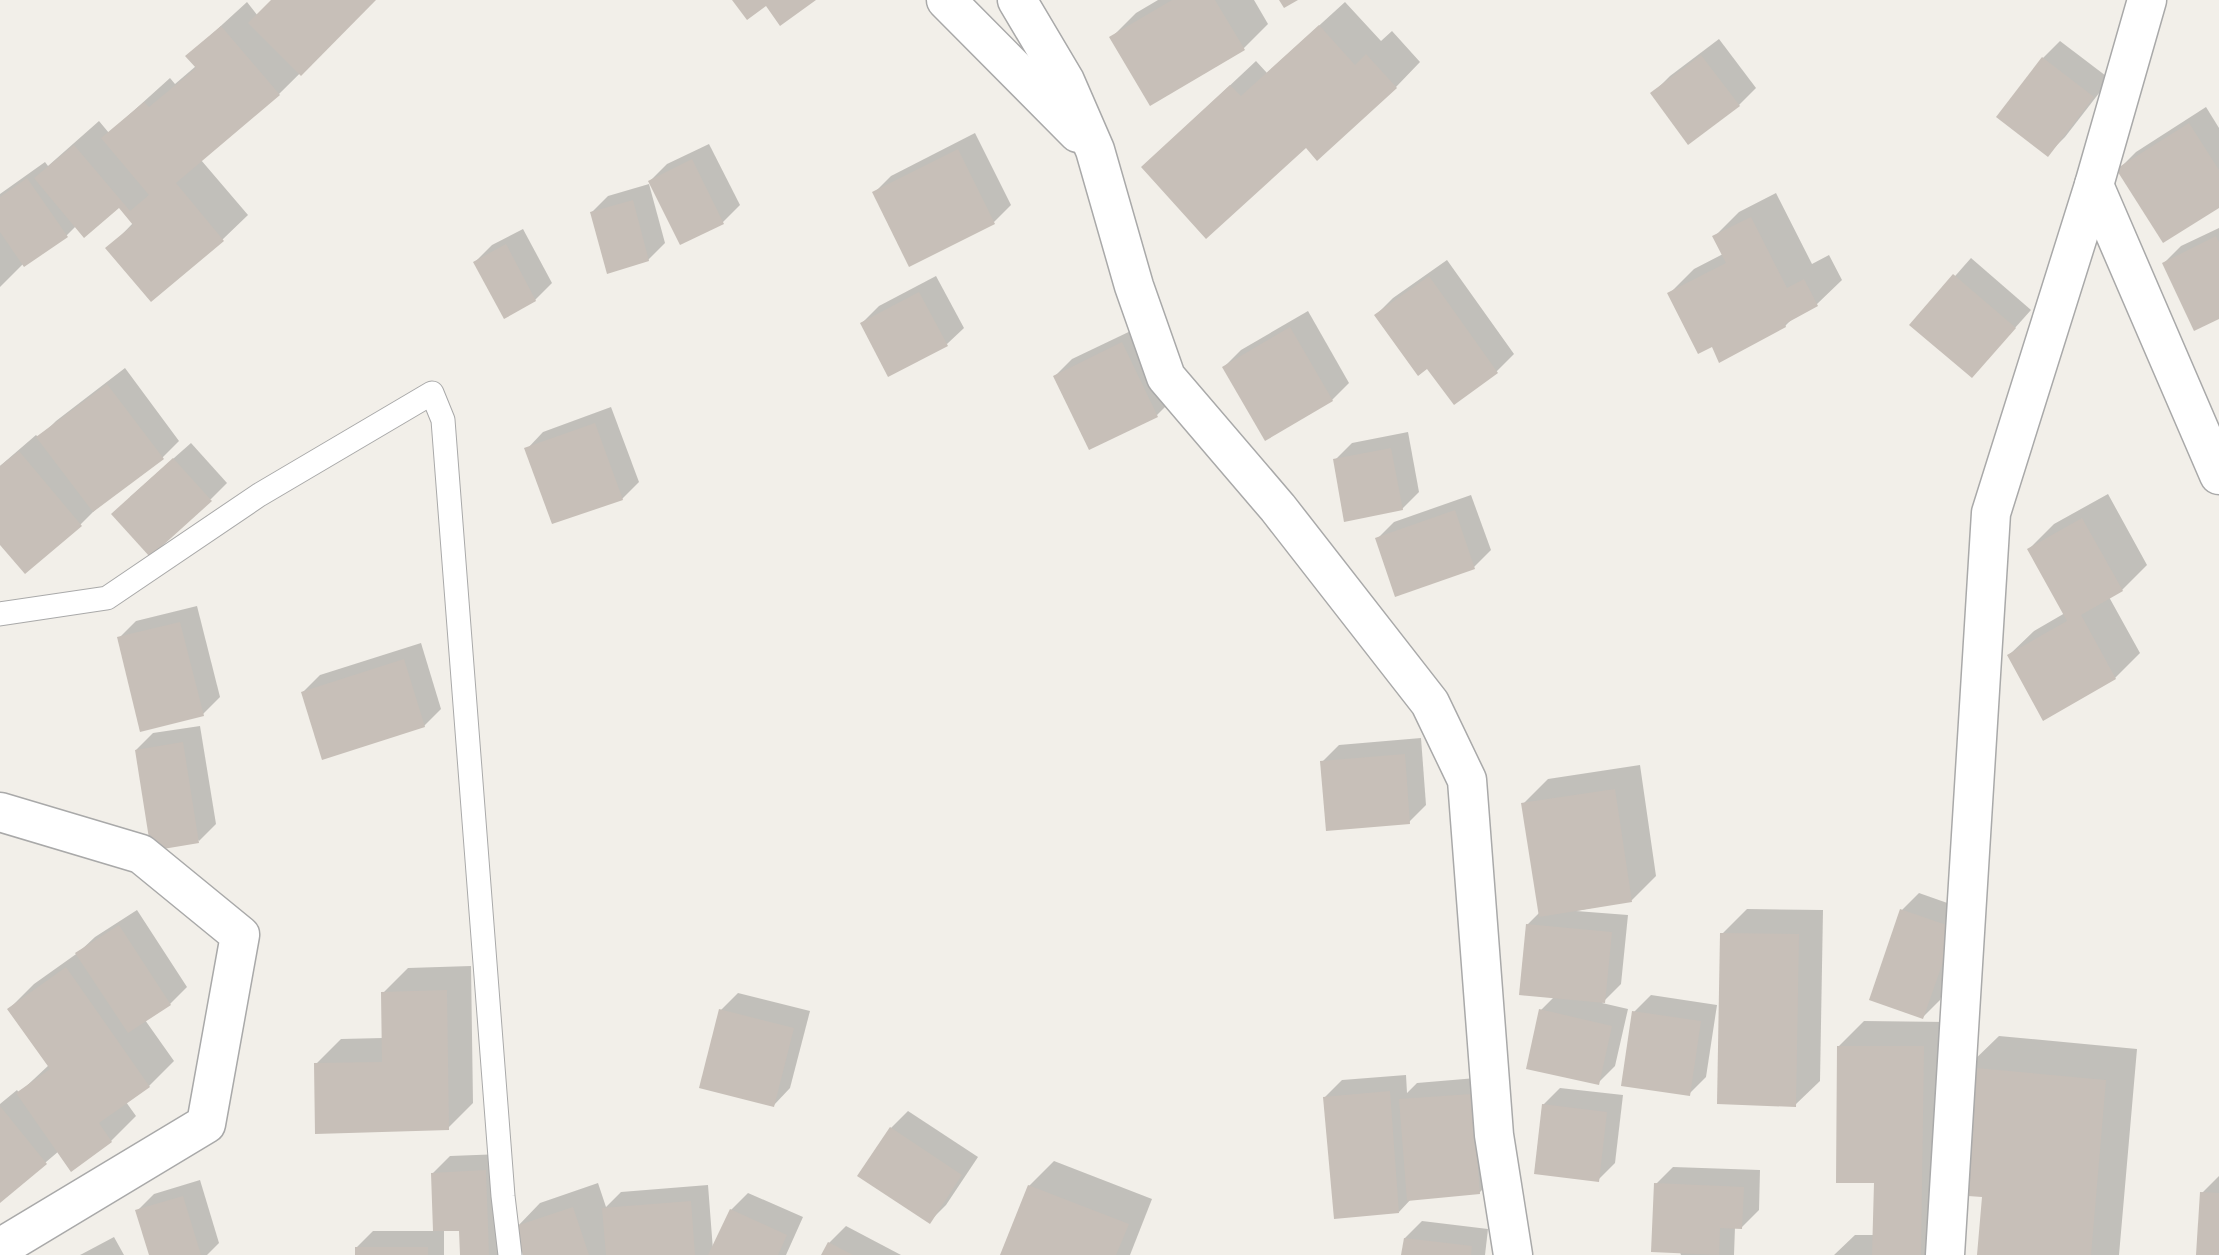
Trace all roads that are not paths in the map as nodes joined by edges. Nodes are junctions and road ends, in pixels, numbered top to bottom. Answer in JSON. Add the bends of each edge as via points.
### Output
{"nodes":[{"id":1,"x":946,"y":0,"type":"edge"},
{"id":2,"x":1017,"y":0,"type":"edge"},
{"id":3,"x":2147,"y":0,"type":"edge"},
{"id":4,"x":1095,"y":150,"type":"junction"},
{"id":5,"x":2094,"y":185,"type":"junction"},
{"id":6,"x":2219,"y":475,"type":"edge"},
{"id":7,"x":0,"y":614,"type":"edge"},
{"id":8,"x":0,"y":812,"type":"edge"},
{"id":9,"x":0,"y":1248,"type":"edge"},
{"id":10,"x":510,"y":1255,"type":"edge"},
{"id":11,"x":1513,"y":1255,"type":"edge"},
{"id":12,"x":1945,"y":1255,"type":"edge"}],
"edges":[{"from":1,"to":4,"type":"street"},
{"from":2,"to":4,"type":"street","via":[[1065,81]]},
{"from":3,"to":5,"type":"street"},
{"from":4,"to":11,"type":"street","via":[[1166,377],[1278,508],[1430,703],[1467,780],[1494,1135]]},
{"from":5,"to":6,"type":"street"},
{"from":5,"to":12,"type":"street","via":[[1991,513]]},
{"from":7,"to":10,"type":"lane","via":[[107,598],[259,495],[432,393],[443,420]]},
{"from":8,"to":9,"type":"street","via":[[141,854],[240,935],[206,1124]]}]}
